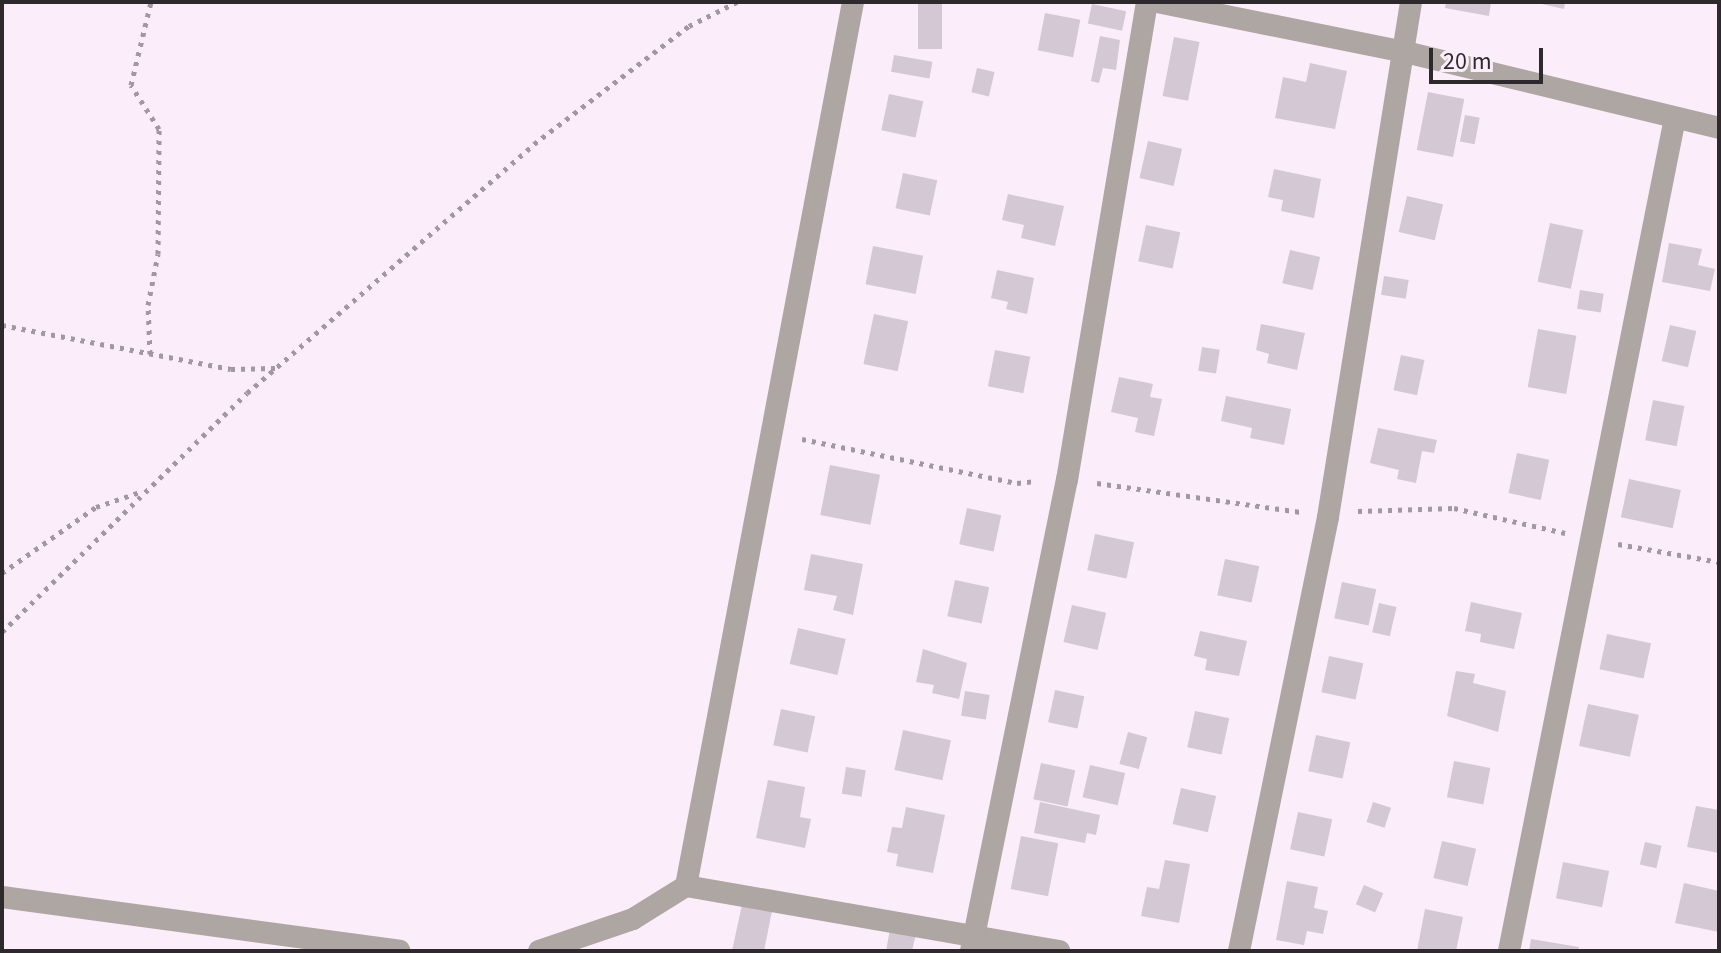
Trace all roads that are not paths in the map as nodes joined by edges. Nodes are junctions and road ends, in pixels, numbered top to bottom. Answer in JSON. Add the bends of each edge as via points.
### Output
{"nodes":[{"id":1,"x":853,"y":2,"type":"edge"},
{"id":2,"x":1147,"y":2,"type":"edge"},
{"id":3,"x":1157,"y":2,"type":"edge"},
{"id":4,"x":1411,"y":2,"type":"edge"},
{"id":5,"x":1401,"y":51,"type":"junction"},
{"id":6,"x":1675,"y":118,"type":"junction"},
{"id":7,"x":1719,"y":128,"type":"edge"},
{"id":8,"x":686,"y":886,"type":"junction"},
{"id":9,"x":2,"y":897,"type":"edge"},
{"id":10,"x":973,"y":942,"type":"edge"},
{"id":11,"x":399,"y":951,"type":"edge"},
{"id":12,"x":539,"y":951,"type":"edge"},
{"id":13,"x":1059,"y":951,"type":"edge"},
{"id":14,"x":1239,"y":951,"type":"edge"},
{"id":15,"x":1509,"y":951,"type":"edge"}],
"edges":[{"from":1,"to":8,"type":"street"},
{"from":2,"to":10,"type":"street","via":[[1067,480]]},
{"from":3,"to":5,"type":"street"},
{"from":4,"to":5,"type":"street"},
{"from":5,"to":6,"type":"street"},
{"from":5,"to":14,"type":"street","via":[[1328,517]]},
{"from":6,"to":7,"type":"street"},
{"from":6,"to":15,"type":"street"},
{"from":8,"to":10,"type":"street"},
{"from":8,"to":12,"type":"street","via":[[633,919]]},
{"from":9,"to":11,"type":"street"},
{"from":10,"to":13,"type":"street"}]}
